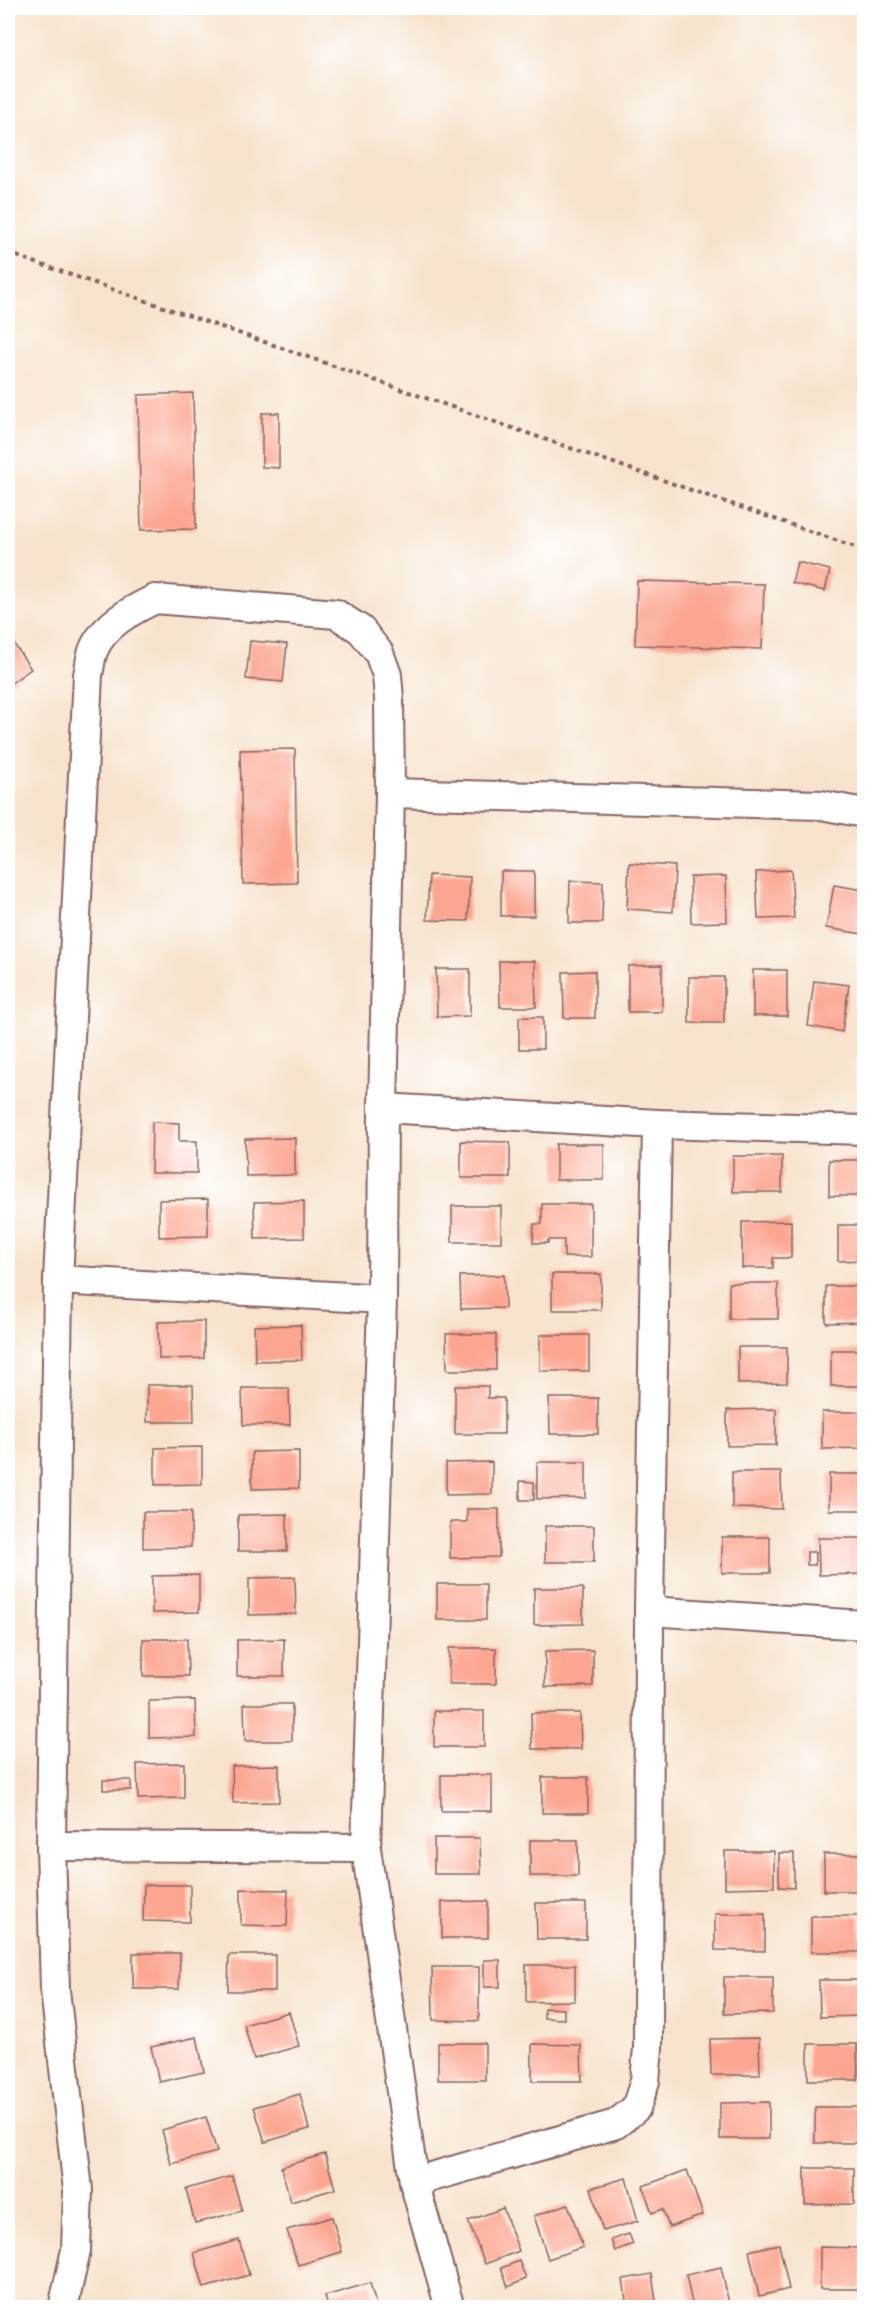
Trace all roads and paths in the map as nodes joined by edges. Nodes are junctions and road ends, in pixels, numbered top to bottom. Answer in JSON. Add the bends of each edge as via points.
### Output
{"nodes":[{"id":1,"x":8,"y":253,"type":"edge"},
{"id":2,"x":864,"y":550,"type":"edge"},
{"id":3,"x":390,"y":792,"type":"junction"},
{"id":4,"x":864,"y":813,"type":"edge"},
{"id":5,"x":383,"y":1108,"type":"junction"},
{"id":6,"x":657,"y":1124,"type":"junction"},
{"id":7,"x":864,"y":1130,"type":"edge"},
{"id":8,"x":58,"y":1280,"type":"junction"},
{"id":9,"x":382,"y":1299,"type":"junction"},
{"id":10,"x":649,"y":1611,"type":"junction"},
{"id":11,"x":864,"y":1625,"type":"edge"},
{"id":12,"x":51,"y":1846,"type":"junction"},
{"id":13,"x":366,"y":1848,"type":"junction"},
{"id":14,"x":414,"y":2182,"type":"junction"},
{"id":15,"x":63,"y":2307,"type":"edge"},
{"id":16,"x":450,"y":2307,"type":"edge"}],
"edges":[{"from":1,"to":2,"type":"path"},
{"from":3,"to":4,"type":"street","via":[[821,805]]},
{"from":3,"to":5,"type":"street"},
{"from":3,"to":8,"type":"street","via":[[387,675],[379,653],[361,630],[336,614],[155,599],[111,626],[93,650],[88,675]]},
{"from":5,"to":6,"type":"street"},
{"from":5,"to":9,"type":"street"},
{"from":6,"to":7,"type":"street"},
{"from":6,"to":10,"type":"street"},
{"from":8,"to":9,"type":"street"},
{"from":8,"to":12,"type":"street"},
{"from":9,"to":13,"type":"street"},
{"from":10,"to":11,"type":"street"},
{"from":10,"to":14,"type":"street","via":[[648,2048],[645,2081],[636,2108],[616,2124]]},
{"from":12,"to":13,"type":"street"},
{"from":12,"to":15,"type":"street","via":[[55,1990],[78,2190],[76,2250]]},
{"from":13,"to":14,"type":"street"},
{"from":14,"to":16,"type":"street"}]}
